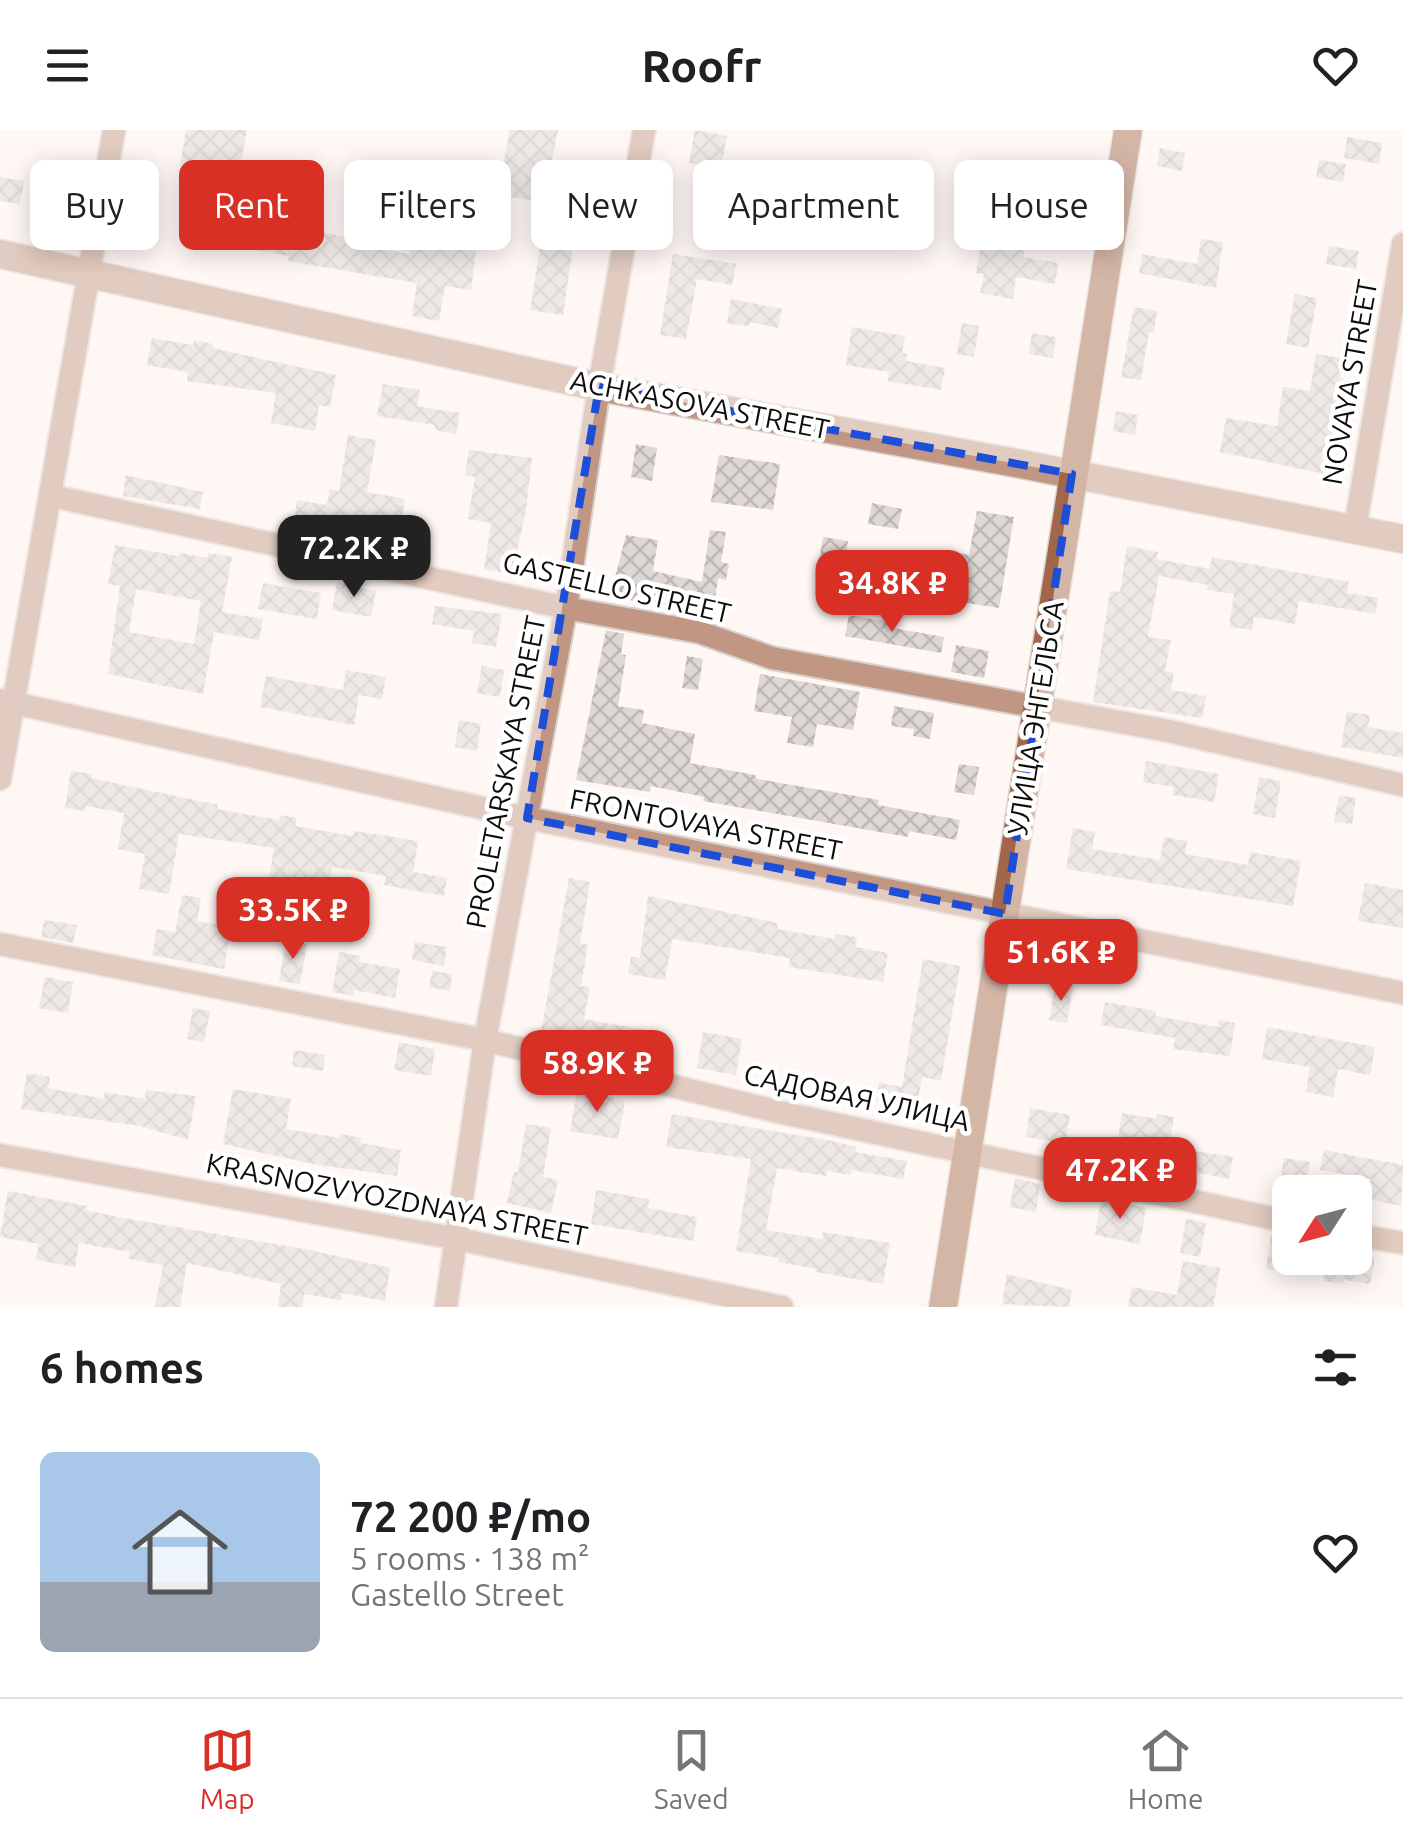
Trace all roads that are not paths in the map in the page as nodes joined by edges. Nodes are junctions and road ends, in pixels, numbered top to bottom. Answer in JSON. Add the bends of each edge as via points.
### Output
{"nodes":[{"id":1,"x":114,"y":130,"type":"edge"},
{"id":2,"x":644,"y":130,"type":"edge"},
{"id":3,"x":1128,"y":130,"type":"edge"},
{"id":4,"x":1403,"y":244,"type":"edge"},
{"id":5,"x":0,"y":254,"type":"edge"},
{"id":6,"x":88,"y":275,"type":"junction"},
{"id":7,"x":600,"y":386,"type":"junction"},
{"id":8,"x":1072,"y":474,"type":"junction"},
{"id":9,"x":52,"y":496,"type":"junction"},
{"id":10,"x":1355,"y":529,"type":"junction"},
{"id":11,"x":1403,"y":539,"type":"edge"},
{"id":12,"x":566,"y":608,"type":"junction"},
{"id":13,"x":7,"y":701,"type":"edge"},
{"id":14,"x":1037,"y":707,"type":"junction"},
{"id":15,"x":0,"y":779,"type":"edge"},
{"id":16,"x":1403,"y":785,"type":"edge"},
{"id":17,"x":527,"y":818,"type":"junction"},
{"id":18,"x":1005,"y":914,"type":"junction"},
{"id":19,"x":0,"y":944,"type":"edge"},
{"id":20,"x":1403,"y":994,"type":"edge"},
{"id":21,"x":485,"y":1040,"type":"junction"},
{"id":22,"x":968,"y":1152,"type":"junction"},
{"id":23,"x":0,"y":1154,"type":"edge"},
{"id":24,"x":1272,"y":1218,"type":"edge"},
{"id":25,"x":458,"y":1238,"type":"junction"},
{"id":26,"x":1372,"y":1238,"type":"edge"},
{"id":27,"x":1403,"y":1244,"type":"edge"},
{"id":28,"x":446,"y":1307,"type":"edge"},
{"id":29,"x":782,"y":1307,"type":"edge"},
{"id":30,"x":943,"y":1307,"type":"edge"}],
"edges":[{"from":1,"to":6,"type":"street"},
{"from":2,"to":7,"type":"street","name":"PROLETARSKAYA STREET"},
{"from":3,"to":8,"type":"main road","name":"УЛИЦА ЭНГЕЛЬСА"},
{"from":4,"to":10,"type":"street","name":"NOVAYA STREET"},
{"from":5,"to":6,"type":"street","name":"ACHKASOVA STREET"},
{"from":6,"to":7,"type":"street","name":"ACHKASOVA STREET"},
{"from":6,"to":9,"type":"street"},
{"from":7,"to":8,"type":"street","name":"ACHKASOVA STREET"},
{"from":7,"to":12,"type":"street","name":"PROLETARSKAYA STREET"},
{"from":8,"to":10,"type":"street","name":"ACHKASOVA STREET"},
{"from":8,"to":14,"type":"main road","name":"УЛИЦА ЭНГЕЛЬСА"},
{"from":9,"to":12,"type":"street","name":"GASTELLO STREET"},
{"from":9,"to":13,"type":"street"},
{"from":10,"to":11,"type":"street","name":"ACHKASOVA STREET"},
{"from":12,"to":14,"type":"street","name":"GASTELLO STREET","via":[[699,632],[772,658]]},
{"from":12,"to":17,"type":"street","name":"PROLETARSKAYA STREET"},
{"from":13,"to":15,"type":"street"},
{"from":13,"to":17,"type":"street","name":"FRONTOVAYA STREET"},
{"from":14,"to":16,"type":"street","name":"GASTELLO STREET"},
{"from":14,"to":18,"type":"main road","name":"УЛИЦА ЭНГЕЛЬСА"},
{"from":17,"to":18,"type":"street","name":"FRONTOVAYA STREET"},
{"from":17,"to":21,"type":"street","name":"PROLETARSKAYA STREET"},
{"from":18,"to":20,"type":"street","name":"FRONTOVAYA STREET"},
{"from":18,"to":22,"type":"main road","name":"УЛИЦА ЭНГЕЛЬСА"},
{"from":19,"to":21,"type":"street","name":"САДОВАЯ УЛИЦА"},
{"from":21,"to":22,"type":"street","name":"САДОВАЯ УЛИЦА"},
{"from":21,"to":25,"type":"street","name":"PROLETARSKAYA STREET"},
{"from":22,"to":24,"type":"street","name":"САДОВАЯ УЛИЦА"},
{"from":22,"to":30,"type":"main road","name":"УЛИЦА ЭНГЕЛЬСА"},
{"from":23,"to":25,"type":"street","name":"KRASNOZVYOZDNAYA STREET"},
{"from":25,"to":28,"type":"street","name":"PROLETARSKAYA STREET"},
{"from":25,"to":29,"type":"street","name":"KRASNOZVYOZDNAYA STREET"},
{"from":26,"to":27,"type":"street"}]}
